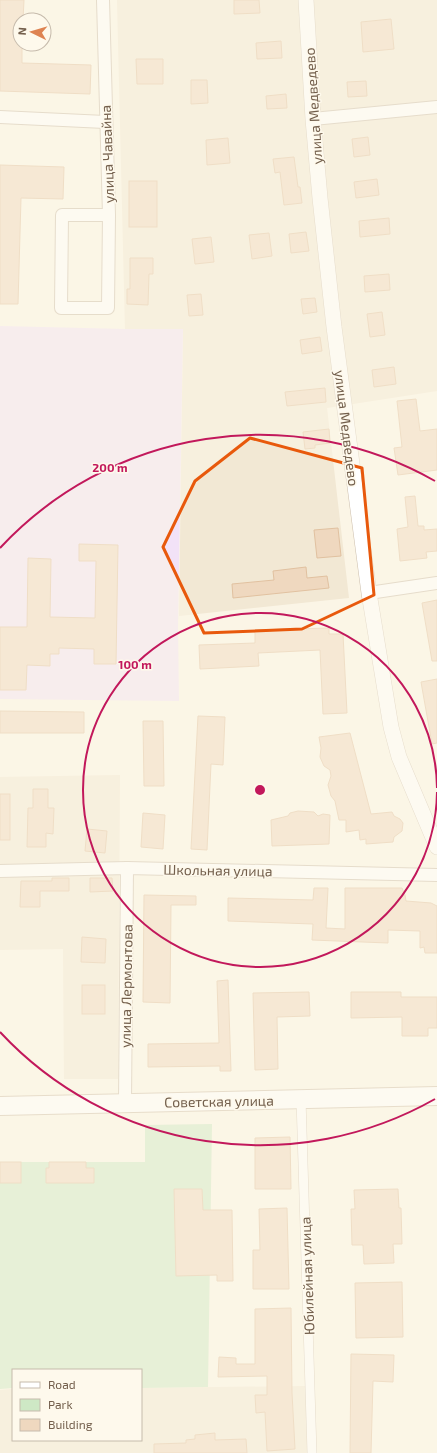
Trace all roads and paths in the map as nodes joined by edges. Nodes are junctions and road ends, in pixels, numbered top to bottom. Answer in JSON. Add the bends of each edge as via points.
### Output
{"nodes":[{"id":1,"x":103,"y":0,"type":"edge"},
{"id":2,"x":306,"y":0,"type":"edge"},
{"id":3,"x":437,"y":107,"type":"edge"},
{"id":4,"x":0,"y":117,"type":"edge"},
{"id":5,"x":313,"y":119,"type":"junction"},
{"id":6,"x":106,"y":122,"type":"junction"},
{"id":7,"x":109,"y":215,"type":"junction"},
{"id":8,"x":437,"y":583,"type":"edge"},
{"id":9,"x":369,"y":593,"type":"junction"},
{"id":10,"x":437,"y":847,"type":"edge"},
{"id":11,"x":127,"y":868,"type":"junction"},
{"id":12,"x":0,"y":871,"type":"edge"},
{"id":13,"x":437,"y":875,"type":"edge"},
{"id":14,"x":437,"y":1096,"type":"edge"},
{"id":15,"x":301,"y":1099,"type":"junction"},
{"id":16,"x":125,"y":1103,"type":"junction"},
{"id":17,"x":0,"y":1106,"type":"edge"},
{"id":18,"x":312,"y":1453,"type":"edge"}],
"edges":[{"from":1,"to":6,"type":"street","name":"улица Чавайна"},
{"from":2,"to":5,"type":"street","name":"улица Медведево"},
{"from":3,"to":5,"type":"street"},
{"from":4,"to":6,"type":"street"},
{"from":5,"to":9,"type":"street","name":"улица Медведево","via":[[334,327]]},
{"from":6,"to":7,"type":"street","name":"улица Чавайна"},
{"from":7,"to":7,"type":"street","name":"улица Чавайна","via":[[62,215],[62,308],[108,308]]},
{"from":8,"to":9,"type":"street"},
{"from":9,"to":10,"type":"street","name":"улица Медведево","via":[[391,727],[399,757]]},
{"from":11,"to":12,"type":"street","name":"Школьная улица"},
{"from":11,"to":13,"type":"street","name":"Школьная улица"},
{"from":11,"to":16,"type":"street","name":"улица Лермонтова"},
{"from":14,"to":15,"type":"main road","name":"Советская улица"},
{"from":15,"to":16,"type":"main road","name":"Советская улица"},
{"from":15,"to":18,"type":"street","name":"Юбилейная улица"},
{"from":16,"to":17,"type":"main road","name":"Советская улица"}]}
